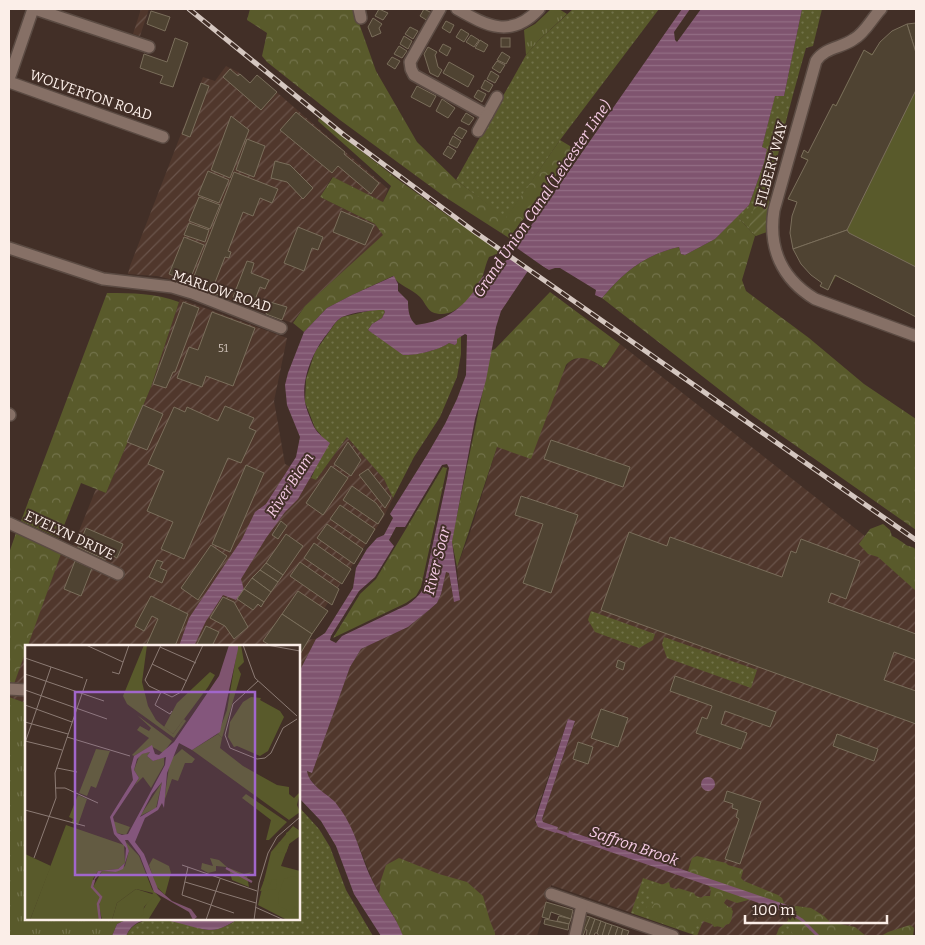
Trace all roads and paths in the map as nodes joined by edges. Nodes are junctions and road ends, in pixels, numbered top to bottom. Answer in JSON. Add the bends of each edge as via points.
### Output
{"nodes":[{"id":1,"x":34,"y":9,"type":"edge"},
{"id":2,"x":440,"y":9,"type":"edge"},
{"id":3,"x":457,"y":9,"type":"edge"},
{"id":4,"x":540,"y":9,"type":"edge"},
{"id":5,"x":881,"y":9,"type":"edge"},
{"id":6,"x":149,"y":47,"type":"dead end"},
{"id":7,"x":9,"y":81,"type":"edge"},
{"id":8,"x":497,"y":97,"type":"dead end"},
{"id":9,"x":487,"y":115,"type":"junction"},
{"id":10,"x":478,"y":131,"type":"dead end"},
{"id":11,"x":163,"y":137,"type":"dead end"},
{"id":12,"x":9,"y":248,"type":"edge"},
{"id":13,"x":281,"y":328,"type":"dead end"},
{"id":14,"x":916,"y":336,"type":"edge"},
{"id":15,"x":9,"y":523,"type":"edge"},
{"id":16,"x":118,"y":574,"type":"dead end"},
{"id":17,"x":9,"y":689,"type":"edge"},
{"id":18,"x":25,"y":690,"type":"edge"},
{"id":19,"x":551,"y":894,"type":"dead end"},
{"id":20,"x":582,"y":905,"type":"junction"},
{"id":21,"x":575,"y":936,"type":"edge"},
{"id":22,"x":673,"y":936,"type":"edge"}],
"edges":[{"from":1,"to":6,"type":"street"},
{"from":1,"to":7,"type":"street"},
{"from":2,"to":9,"type":"street","via":[[410,62],[411,69],[419,79]]},
{"from":3,"to":4,"type":"street","via":[[488,25],[501,27],[522,23]]},
{"from":5,"to":14,"type":"street","name":"FILBERT WAY","via":[[855,39],[828,50],[816,60],[774,210],[773,238],[777,256],[786,273],[807,294]]},
{"from":7,"to":11,"type":"street","name":"WOLVERTON ROAD"},
{"from":8,"to":9,"type":"street"},
{"from":9,"to":10,"type":"street"},
{"from":12,"to":13,"type":"street","name":"MARLOW ROAD","via":[[103,279],[172,287]]},
{"from":15,"to":16,"type":"street","name":"EVELYN DRIVE"},
{"from":17,"to":18,"type":"street"},
{"from":19,"to":20,"type":"street"},
{"from":20,"to":21,"type":"street"},
{"from":20,"to":22,"type":"street"}]}
